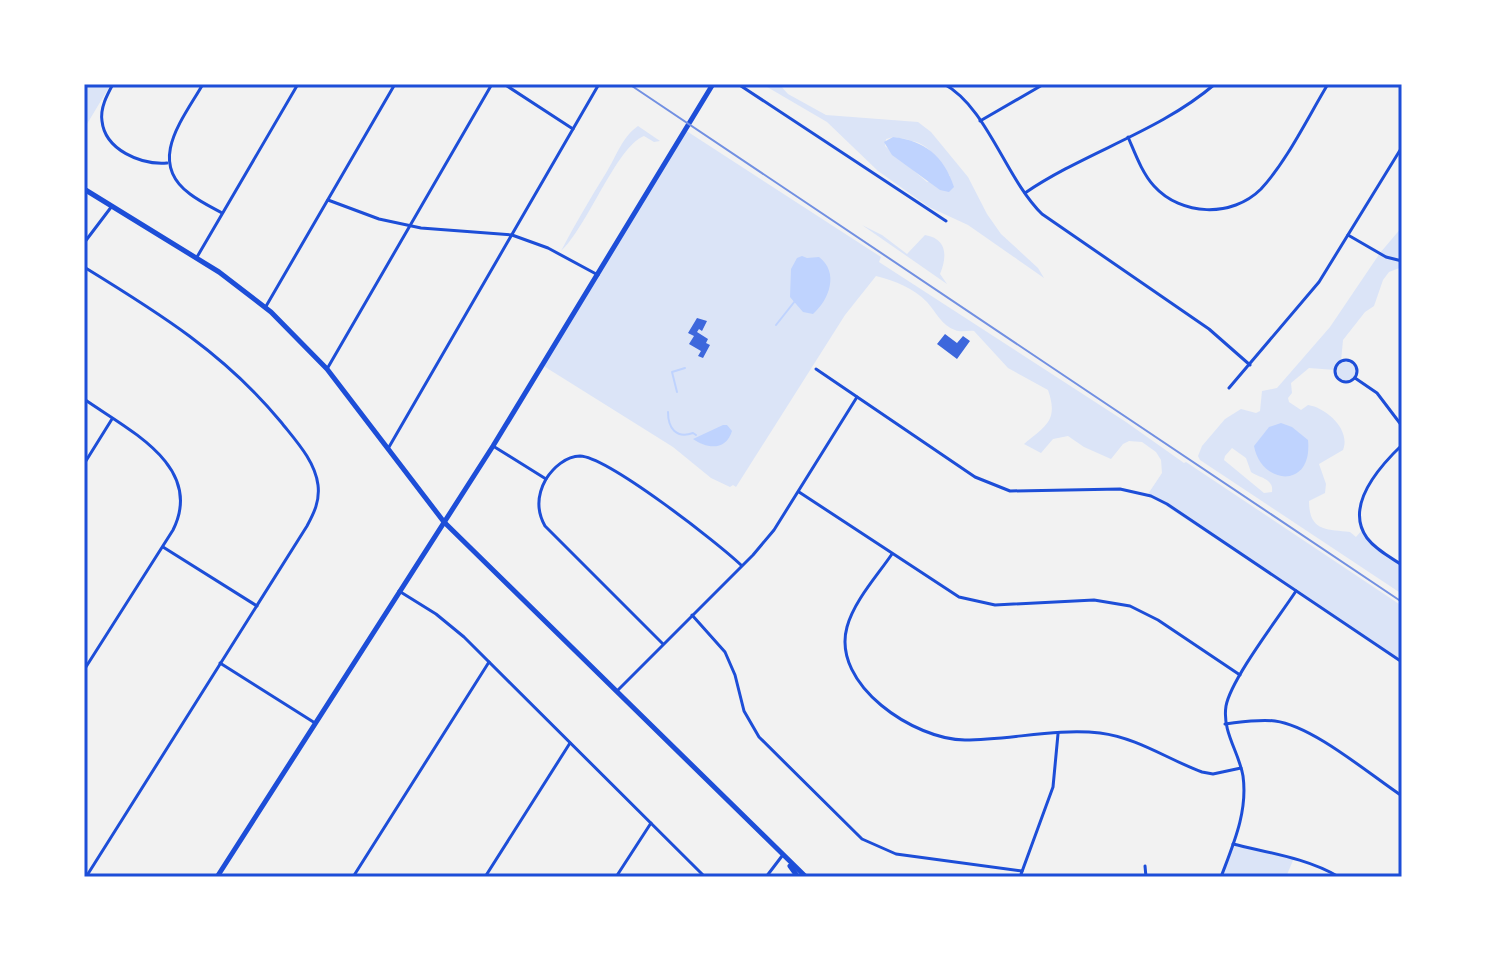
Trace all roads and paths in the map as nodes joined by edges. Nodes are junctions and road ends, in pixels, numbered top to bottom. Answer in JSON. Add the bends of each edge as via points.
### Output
{"nodes":[{"id":1,"x":113,"y":84,"type":"edge"},
{"id":2,"x":203,"y":84,"type":"edge"},
{"id":3,"x":298,"y":84,"type":"edge"},
{"id":4,"x":395,"y":84,"type":"edge"},
{"id":5,"x":492,"y":84,"type":"edge"},
{"id":6,"x":504,"y":84,"type":"edge"},
{"id":7,"x":599,"y":84,"type":"edge"},
{"id":8,"x":713,"y":84,"type":"edge"},
{"id":9,"x":738,"y":84,"type":"edge"},
{"id":10,"x":944,"y":84,"type":"edge"},
{"id":11,"x":1044,"y":84,"type":"edge"},
{"id":12,"x":1215,"y":84,"type":"edge"},
{"id":13,"x":1328,"y":84,"type":"edge"},
{"id":14,"x":980,"y":121,"type":"junction"},
{"id":15,"x":573,"y":129,"type":"junction"},
{"id":16,"x":1128,"y":137,"type":"junction"},
{"id":17,"x":1402,"y":147,"type":"edge"},
{"id":18,"x":167,"y":163,"type":"junction"},
{"id":19,"x":84,"y":189,"type":"edge"},
{"id":20,"x":1025,"y":193,"type":"junction"},
{"id":21,"x":328,"y":200,"type":"junction"},
{"id":22,"x":112,"y":206,"type":"junction"},
{"id":23,"x":224,"y":214,"type":"junction"},
{"id":24,"x":946,"y":221,"type":"dead end"},
{"id":25,"x":410,"y":225,"type":"junction"},
{"id":26,"x":512,"y":235,"type":"junction"},
{"id":27,"x":1348,"y":235,"type":"junction"},
{"id":28,"x":84,"y":243,"type":"edge"},
{"id":29,"x":197,"y":257,"type":"junction"},
{"id":30,"x":1402,"y":261,"type":"edge"},
{"id":31,"x":84,"y":267,"type":"edge"},
{"id":32,"x":598,"y":275,"type":"junction"},
{"id":33,"x":265,"y":308,"type":"junction"},
{"id":34,"x":1250,"y":365,"type":"junction"},
{"id":35,"x":327,"y":369,"type":"junction"},
{"id":36,"x":816,"y":369,"type":"dead end"},
{"id":37,"x":1355,"y":378,"type":"junction"},
{"id":38,"x":1229,"y":388,"type":"dead end"},
{"id":39,"x":857,"y":397,"type":"junction"},
{"id":40,"x":84,"y":399,"type":"edge"},
{"id":41,"x":112,"y":419,"type":"junction"},
{"id":42,"x":1402,"y":426,"type":"edge"},
{"id":43,"x":1402,"y":445,"type":"edge"},
{"id":44,"x":493,"y":446,"type":"junction"},
{"id":45,"x":387,"y":450,"type":"junction"},
{"id":46,"x":84,"y":464,"type":"edge"},
{"id":47,"x":546,"y":479,"type":"junction"},
{"id":48,"x":799,"y":492,"type":"junction"},
{"id":49,"x":444,"y":522,"type":"junction"},
{"id":50,"x":163,"y":547,"type":"junction"},
{"id":51,"x":892,"y":554,"type":"junction"},
{"id":52,"x":741,"y":565,"type":"junction"},
{"id":53,"x":1402,"y":565,"type":"edge"},
{"id":54,"x":399,"y":591,"type":"junction"},
{"id":55,"x":1296,"y":591,"type":"junction"},
{"id":56,"x":257,"y":606,"type":"junction"},
{"id":57,"x":692,"y":615,"type":"junction"},
{"id":58,"x":663,"y":644,"type":"junction"},
{"id":59,"x":489,"y":662,"type":"junction"},
{"id":60,"x":1402,"y":662,"type":"edge"},
{"id":61,"x":220,"y":663,"type":"junction"},
{"id":62,"x":84,"y":670,"type":"edge"},
{"id":63,"x":1240,"y":675,"type":"junction"},
{"id":64,"x":616,"y":691,"type":"junction"},
{"id":65,"x":315,"y":723,"type":"junction"},
{"id":66,"x":1225,"y":724,"type":"junction"},
{"id":67,"x":1058,"y":734,"type":"junction"},
{"id":68,"x":570,"y":743,"type":"junction"},
{"id":69,"x":1241,"y":768,"type":"junction"},
{"id":70,"x":1402,"y":796,"type":"edge"},
{"id":71,"x":651,"y":823,"type":"junction"},
{"id":72,"x":1233,"y":844,"type":"junction"},
{"id":73,"x":782,"y":856,"type":"junction"},
{"id":74,"x":1145,"y":866,"type":"dead end"},
{"id":75,"x":1022,"y":871,"type":"junction"},
{"id":76,"x":219,"y":874,"type":"edge"},
{"id":77,"x":86,"y":877,"type":"edge"},
{"id":78,"x":229,"y":877,"type":"edge"},
{"id":79,"x":353,"y":877,"type":"edge"},
{"id":80,"x":485,"y":877,"type":"edge"},
{"id":81,"x":616,"y":877,"type":"edge"},
{"id":82,"x":705,"y":877,"type":"edge"},
{"id":83,"x":766,"y":877,"type":"edge"},
{"id":84,"x":798,"y":877,"type":"edge"},
{"id":85,"x":806,"y":877,"type":"edge"},
{"id":86,"x":1020,"y":877,"type":"edge"},
{"id":87,"x":1146,"y":877,"type":"edge"},
{"id":88,"x":1221,"y":877,"type":"edge"},
{"id":89,"x":1339,"y":877,"type":"edge"}],
"edges":[{"from":1,"to":18,"type":"street","via":[[102,115],[109,139],[140,160]]},
{"from":2,"to":18,"type":"street","via":[[174,136]]},
{"from":3,"to":23,"type":"street"},
{"from":4,"to":21,"type":"street"},
{"from":5,"to":25,"type":"street"},
{"from":6,"to":15,"type":"street"},
{"from":7,"to":15,"type":"street"},
{"from":8,"to":32,"type":"main road"},
{"from":9,"to":24,"type":"street"},
{"from":10,"to":14,"type":"street"},
{"from":11,"to":14,"type":"street"},
{"from":12,"to":16,"type":"street"},
{"from":13,"to":16,"type":"street","via":[[1262,188],[1229,207],[1197,209],[1162,194]]},
{"from":14,"to":20,"type":"street"},
{"from":15,"to":26,"type":"street"},
{"from":16,"to":20,"type":"street"},
{"from":17,"to":27,"type":"street"},
{"from":18,"to":23,"type":"street","via":[[181,187]]},
{"from":19,"to":22,"type":"main road"},
{"from":20,"to":34,"type":"street","via":[[1048,219],[1209,329]]},
{"from":21,"to":25,"type":"street"},
{"from":21,"to":33,"type":"street"},
{"from":22,"to":28,"type":"street"},
{"from":22,"to":29,"type":"main road"},
{"from":23,"to":29,"type":"street"},
{"from":25,"to":26,"type":"street"},
{"from":25,"to":35,"type":"street"},
{"from":26,"to":32,"type":"street"},
{"from":26,"to":45,"type":"street"},
{"from":27,"to":30,"type":"street"},
{"from":27,"to":34,"type":"street","via":[[1319,282]]},
{"from":29,"to":33,"type":"main road"},
{"from":31,"to":56,"type":"street","via":[[165,316],[217,356],[269,407],[311,463],[318,484],[316,509]]},
{"from":32,"to":44,"type":"main road"},
{"from":33,"to":35,"type":"main road"},
{"from":34,"to":38,"type":"street"},
{"from":35,"to":45,"type":"main road"},
{"from":36,"to":39,"type":"street"},
{"from":37,"to":37,"type":"street","via":[[1353,363],[1338,364],[1339,379]]},
{"from":37,"to":42,"type":"street","via":[[1377,393]]},
{"from":39,"to":48,"type":"street"},
{"from":39,"to":55,"type":"street","via":[[997,488],[1023,493],[1120,489],[1151,496]]},
{"from":40,"to":41,"type":"street"},
{"from":41,"to":46,"type":"street"},
{"from":41,"to":50,"type":"street","via":[[165,459],[177,479],[180,513]]},
{"from":43,"to":53,"type":"street","via":[[1360,506],[1368,540]]},
{"from":44,"to":47,"type":"street"},
{"from":44,"to":49,"type":"main road"},
{"from":45,"to":49,"type":"main road"},
{"from":47,"to":52,"type":"street","via":[[566,460],[594,458],[698,527]]},
{"from":47,"to":58,"type":"street","via":[[538,502],[545,526]]},
{"from":48,"to":51,"type":"street"},
{"from":48,"to":52,"type":"street","via":[[774,530]]},
{"from":49,"to":54,"type":"main road"},
{"from":49,"to":64,"type":"main road"},
{"from":50,"to":56,"type":"street"},
{"from":50,"to":62,"type":"street"},
{"from":51,"to":63,"type":"street","via":[[943,589],[983,604],[1094,600],[1130,606]]},
{"from":51,"to":67,"type":"street","via":[[847,625],[846,657],[859,681],[895,716],[932,735],[965,740]]},
{"from":52,"to":57,"type":"street"},
{"from":54,"to":59,"type":"street","via":[[449,624]]},
{"from":54,"to":65,"type":"main road"},
{"from":55,"to":60,"type":"street"},
{"from":55,"to":63,"type":"street"},
{"from":56,"to":61,"type":"street"},
{"from":57,"to":58,"type":"street"},
{"from":57,"to":75,"type":"street","via":[[725,652],[744,711],[759,737],[862,839],[896,854]]},
{"from":58,"to":64,"type":"street"},
{"from":59,"to":68,"type":"street"},
{"from":59,"to":79,"type":"street"},
{"from":61,"to":65,"type":"street"},
{"from":61,"to":77,"type":"street"},
{"from":63,"to":66,"type":"street","via":[[1228,697]]},
{"from":64,"to":73,"type":"main road"},
{"from":65,"to":76,"type":"main road"},
{"from":66,"to":69,"type":"street"},
{"from":66,"to":70,"type":"street","via":[[1290,725]]},
{"from":67,"to":69,"type":"street","via":[[1119,736],[1202,772]]},
{"from":67,"to":75,"type":"street","via":[[1053,787]]},
{"from":68,"to":71,"type":"street"},
{"from":68,"to":80,"type":"street"},
{"from":69,"to":72,"type":"street","via":[[1244,800]]},
{"from":71,"to":81,"type":"street"},
{"from":71,"to":82,"type":"street"},
{"from":72,"to":88,"type":"street"},
{"from":72,"to":89,"type":"street","via":[[1305,862]]},
{"from":73,"to":83,"type":"street"},
{"from":73,"to":84,"type":"main road"},
{"from":73,"to":85,"type":"main road"},
{"from":74,"to":87,"type":"street"},
{"from":75,"to":86,"type":"street"},
{"from":76,"to":78,"type":"street"}]}
